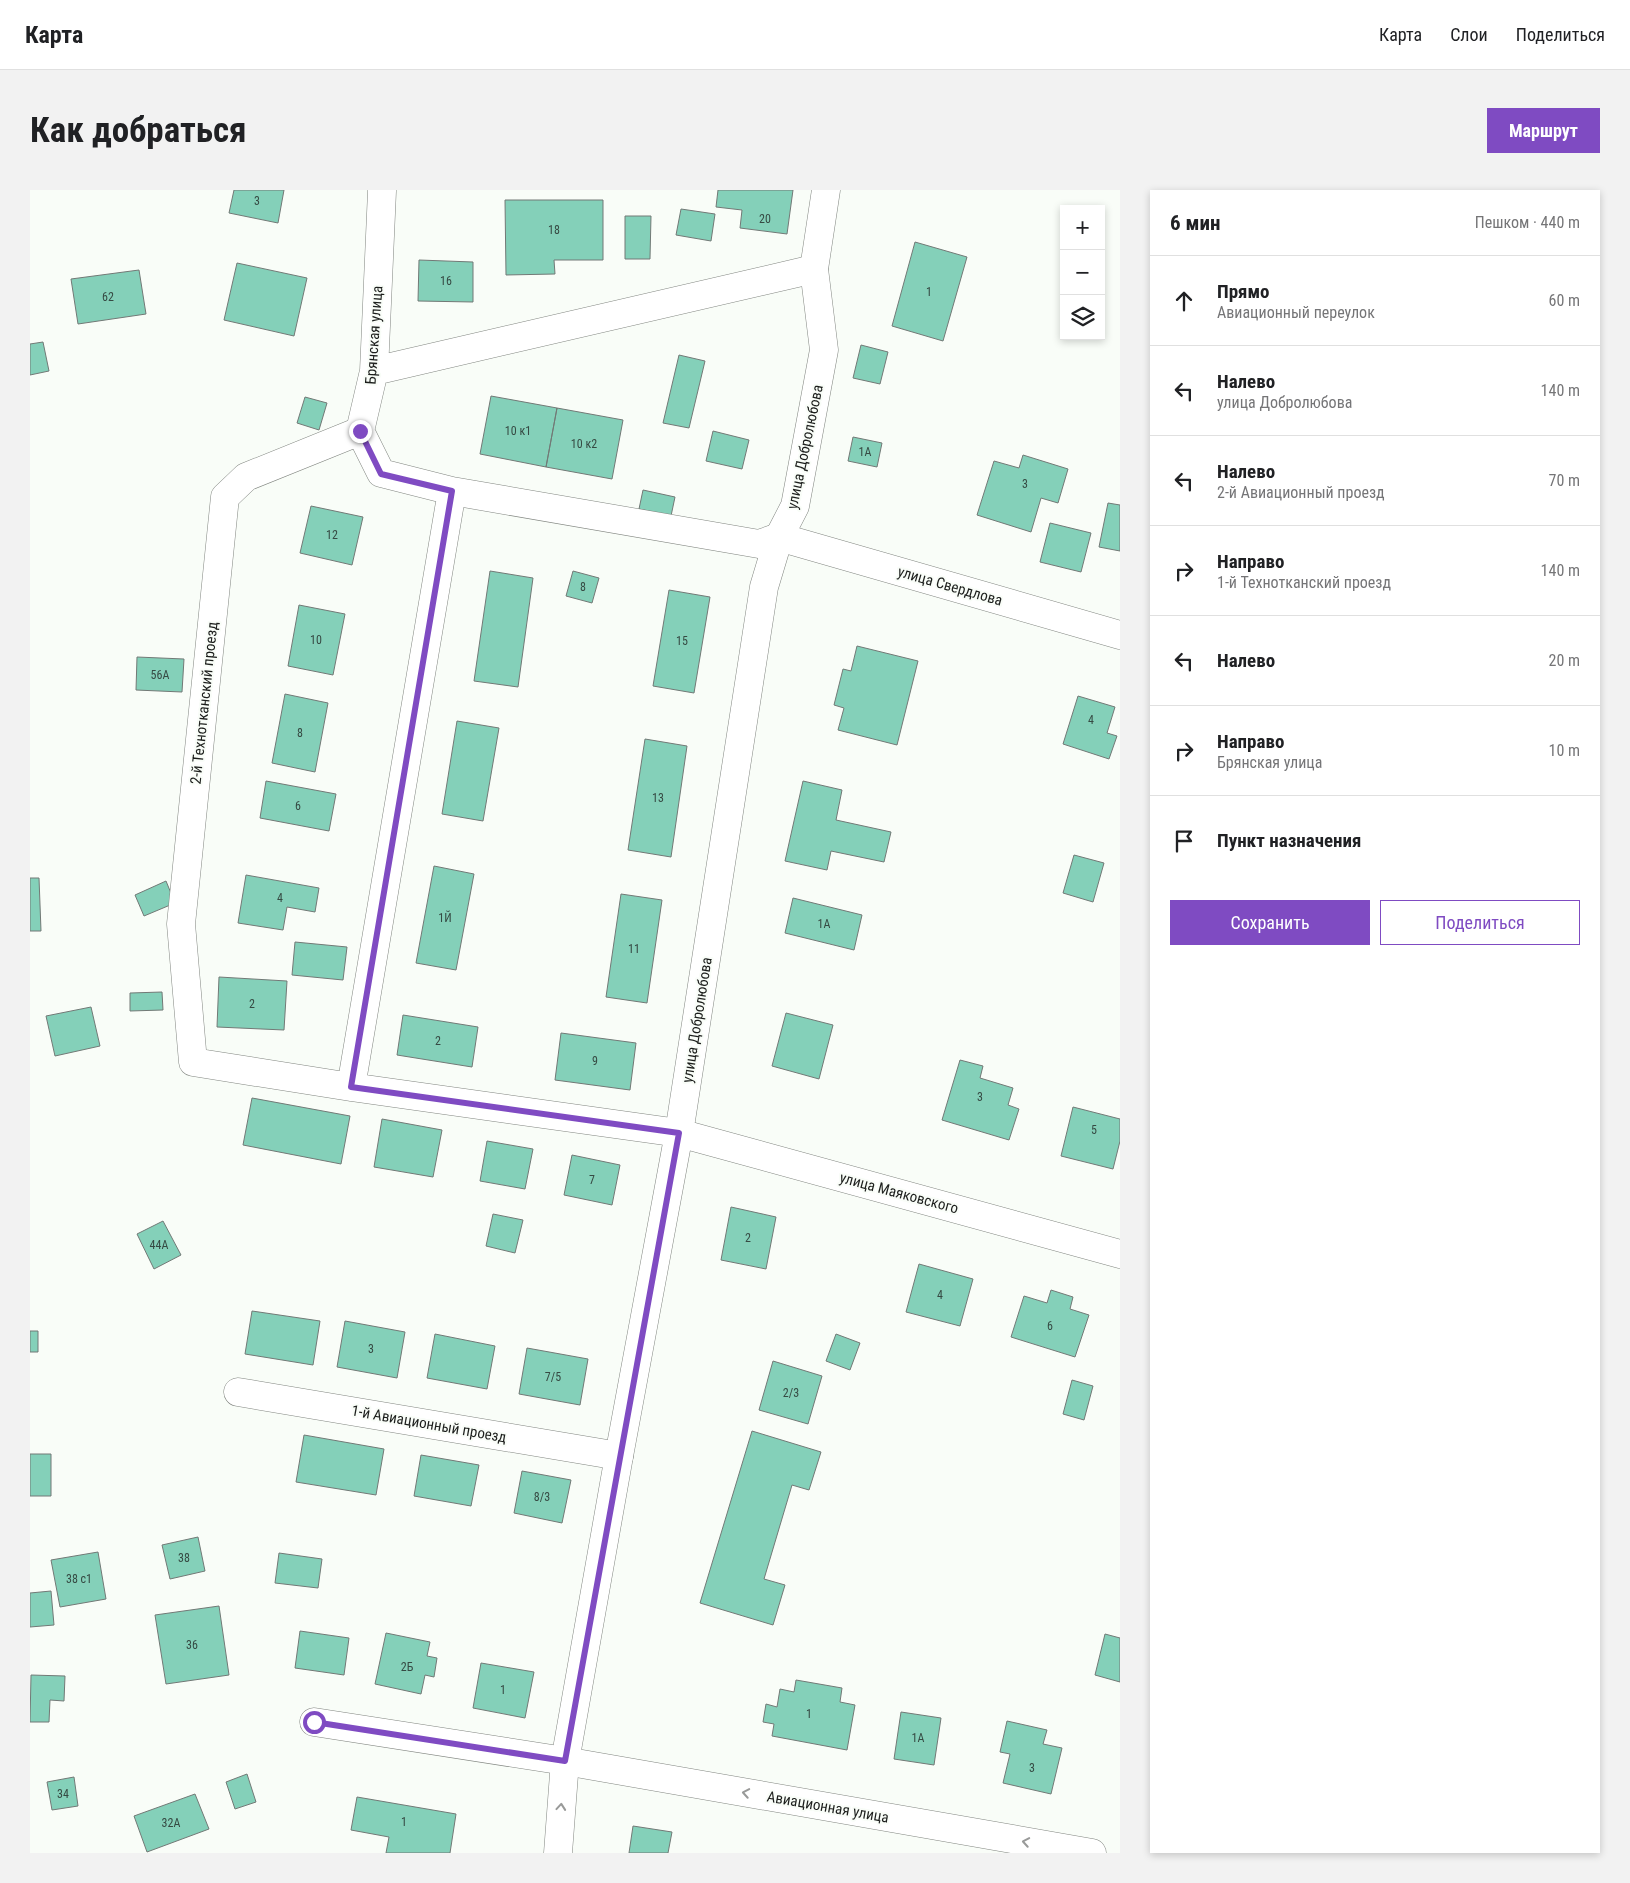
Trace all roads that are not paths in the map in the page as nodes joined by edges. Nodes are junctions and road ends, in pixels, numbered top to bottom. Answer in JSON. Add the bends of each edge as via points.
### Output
{"nodes":[{"id":1,"x":826,"y":190,"type":"edge"},
{"id":2,"x":382,"y":191,"type":"edge"},
{"id":3,"x":814,"y":269,"type":"junction"},
{"id":4,"x":374,"y":371,"type":"junction"},
{"id":5,"x":360,"y":431,"type":"junction"},
{"id":6,"x":452,"y":491,"type":"junction"},
{"id":7,"x":779,"y":537,"type":"junction"},
{"id":8,"x":1120,"y":635,"type":"edge"},
{"id":9,"x":193,"y":1062,"type":"joint"},
{"id":10,"x":351,"y":1087,"type":"junction"},
{"id":11,"x":679,"y":1133,"type":"junction"},
{"id":12,"x":1120,"y":1254,"type":"edge"},
{"id":13,"x":238,"y":1392,"type":"dead end"},
{"id":14,"x":619,"y":1456,"type":"junction"},
{"id":15,"x":314,"y":1722,"type":"dead end"},
{"id":16,"x":565,"y":1761,"type":"junction"},
{"id":17,"x":558,"y":1853,"type":"edge"},
{"id":18,"x":1092,"y":1853,"type":"edge"}],
"edges":[{"from":1,"to":3,"type":"street","name":"улица Добролюбова"},
{"from":2,"to":4,"type":"street","name":"Брянская улица"},
{"from":3,"to":4,"type":"street"},
{"from":3,"to":7,"type":"street","name":"улица Добролюбова","via":[[824,350],[795,506]]},
{"from":4,"to":5,"type":"street","name":"Брянская улица"},
{"from":5,"to":6,"type":"street","via":[[381,474]]},
{"from":5,"to":9,"type":"street","name":"2-й Технотканский проезд","via":[[246,477],[225,497],[181,924]]},
{"from":6,"to":7,"type":"street","via":[[759,544]]},
{"from":6,"to":10,"type":"street"},
{"from":7,"to":8,"type":"street","name":"улица Свердлова"},
{"from":7,"to":11,"type":"street","name":"улица Добролюбова","via":[[764,587]]},
{"from":9,"to":10,"type":"street","name":"улица Маяковского"},
{"from":10,"to":11,"type":"street","name":"улица Маяковского"},
{"from":11,"to":12,"type":"street","name":"улица Маяковского"},
{"from":11,"to":14,"type":"street","name":"улица Добролюбова"},
{"from":13,"to":14,"type":"street","name":"1-й Авиационный проезд"},
{"from":14,"to":16,"type":"street","name":"улица Добролюбова"},
{"from":15,"to":16,"type":"street","name":"Авиационная улица"},
{"from":17,"to":16,"type":"street","name":"улица Добролюбова","one_way":true},
{"from":18,"to":16,"type":"street","name":"Авиационная улица","one_way":true}]}
